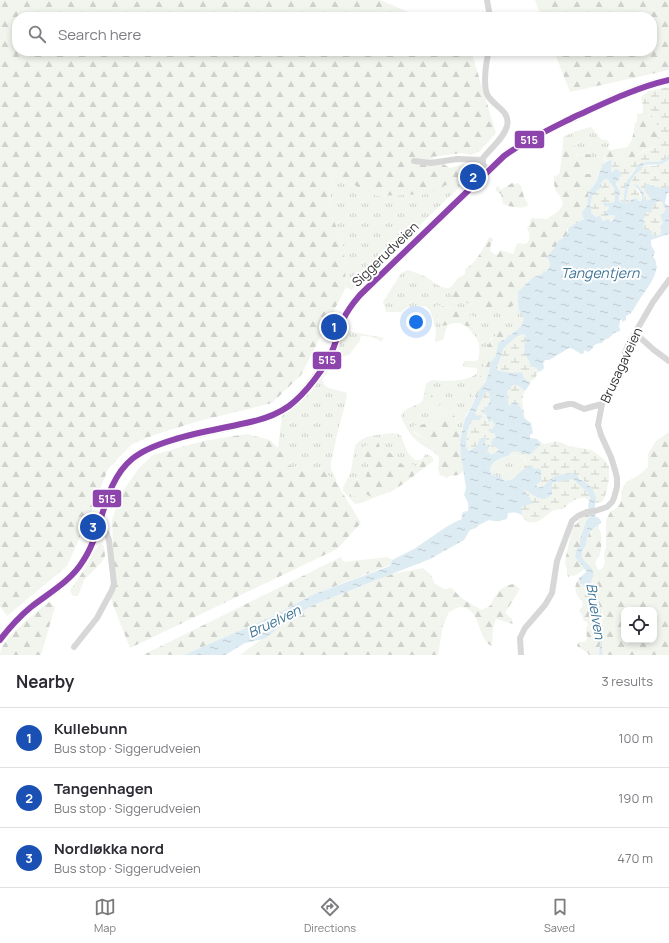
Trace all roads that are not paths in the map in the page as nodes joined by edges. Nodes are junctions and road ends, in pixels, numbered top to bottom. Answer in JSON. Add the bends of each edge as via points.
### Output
{"nodes":[{"id":1,"x":487,"y":0,"type":"edge"},
{"id":2,"x":489,"y":12,"type":"edge"},
{"id":3,"x":487,"y":56,"type":"edge"},
{"id":4,"x":669,"y":80,"type":"edge"},
{"id":5,"x":483,"y":160,"type":"junction"},
{"id":6,"x":414,"y":161,"type":"dead end"},
{"id":7,"x":488,"y":170,"type":"junction"},
{"id":8,"x":669,"y":280,"type":"edge"},
{"id":9,"x":635,"y":333,"type":"junction"},
{"id":10,"x":669,"y":361,"type":"edge"},
{"id":11,"x":602,"y":404,"type":"junction"},
{"id":12,"x":556,"y":407,"type":"dead end"},
{"id":13,"x":100,"y":525,"type":"junction"},
{"id":14,"x":0,"y":640,"type":"edge"},
{"id":15,"x":74,"y":647,"type":"dead end"},
{"id":16,"x":521,"y":655,"type":"edge"}],
"edges":[{"from":1,"to":2,"type":"street"},
{"from":3,"to":5,"type":"street","via":[[486,91],[507,116],[508,122],[503,135]]},
{"from":4,"to":7,"type":"main road","name":"Siggerudveien","via":[[629,92],[536,136],[512,150]]},
{"from":5,"to":6,"type":"street","via":[[457,158],[431,163]]},
{"from":5,"to":7,"type":"street"},
{"from":7,"to":13,"type":"main road","name":"Siggerudveien","via":[[360,295],[346,314],[328,358],[291,404],[280,412],[264,418],[168,441],[142,452],[116,478]]},
{"from":8,"to":9,"type":"street","name":"Brusagaveien"},
{"from":9,"to":10,"type":"street"},
{"from":9,"to":11,"type":"street","name":"Brusagaveien","via":[[625,353],[616,382]]},
{"from":11,"to":12,"type":"street","via":[[584,409],[573,404]]},
{"from":11,"to":16,"type":"street","name":"Brusagaveien","via":[[598,425],[617,478],[614,498],[607,507],[587,512],[572,521],[557,561],[552,593],[545,605],[524,628],[520,638]]},
{"from":13,"to":14,"type":"main road","name":"Siggerudveien","via":[[92,546],[77,570],[24,614]]},
{"from":13,"to":15,"type":"street","via":[[109,540],[114,584],[97,618]]}]}
